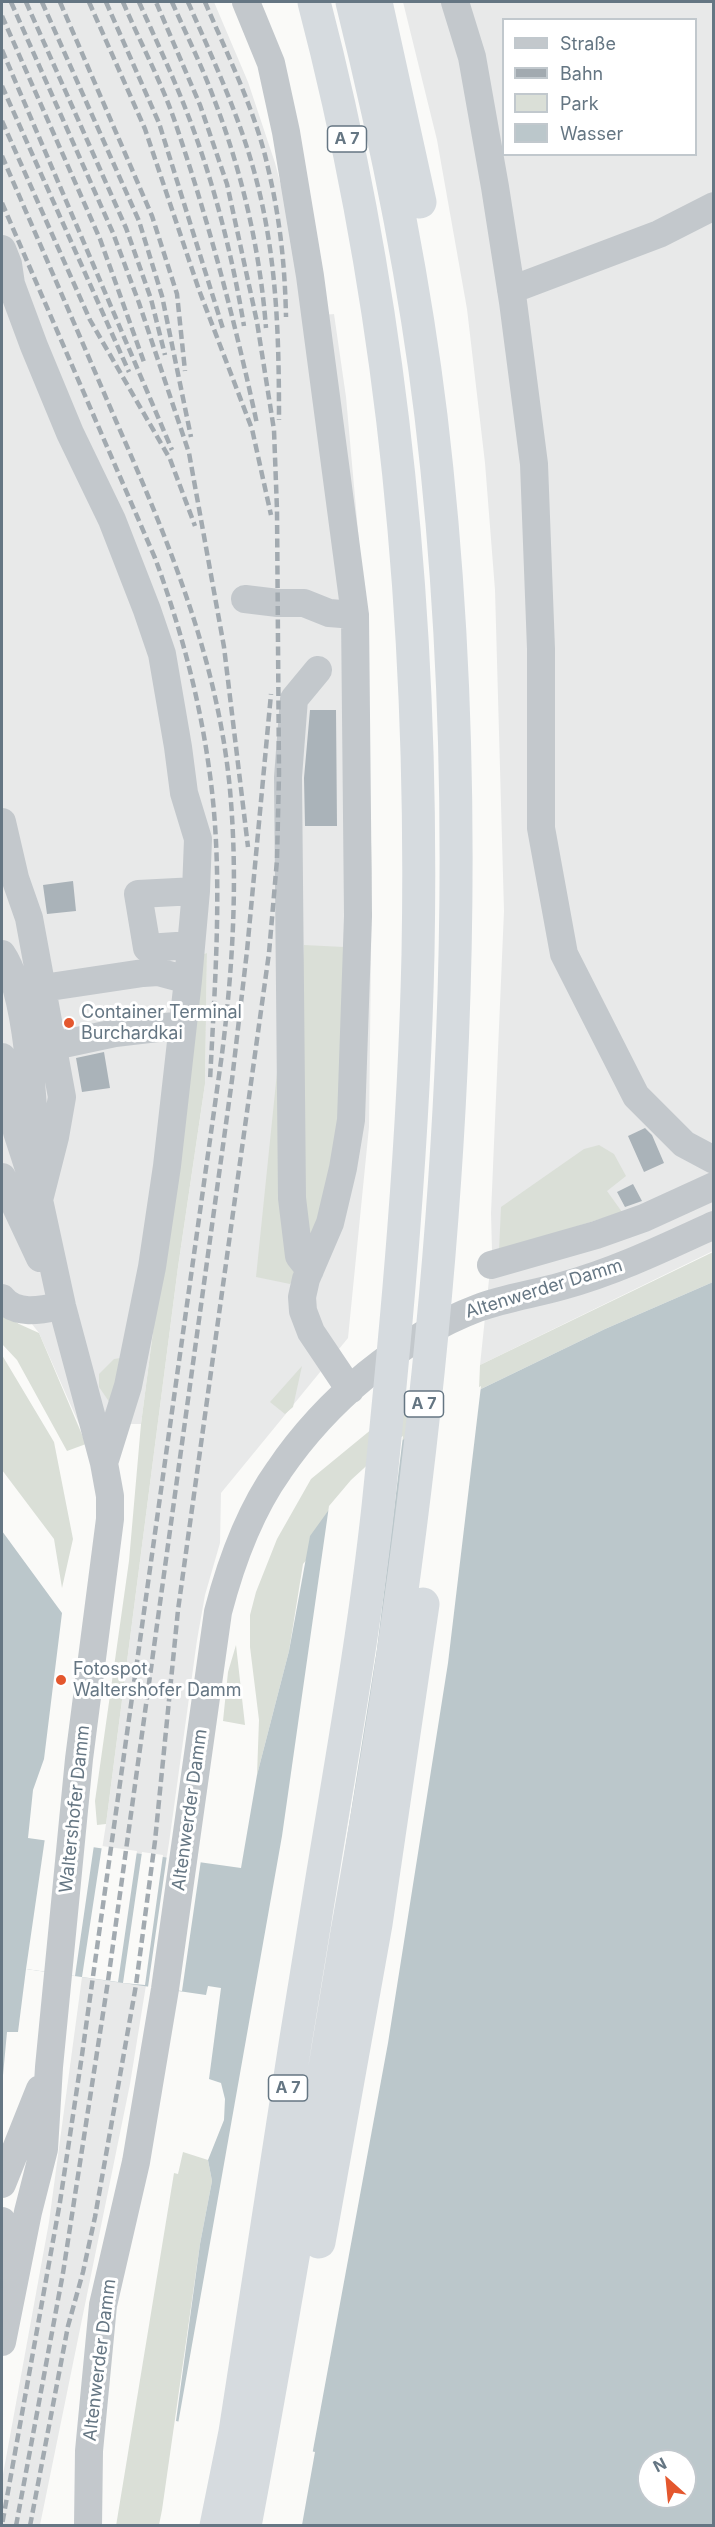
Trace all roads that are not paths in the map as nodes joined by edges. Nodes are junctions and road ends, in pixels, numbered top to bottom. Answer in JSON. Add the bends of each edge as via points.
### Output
{"nodes":[{"id":1,"x":246,"y":2,"type":"edge"},
{"id":2,"x":314,"y":2,"type":"edge"},
{"id":3,"x":352,"y":2,"type":"edge"},
{"id":4,"x":376,"y":2,"type":"edge"},
{"id":5,"x":455,"y":2,"type":"edge"},
{"id":6,"x":714,"y":206,"type":"edge"},
{"id":7,"x":2,"y":249,"type":"edge"},
{"id":8,"x":511,"y":290,"type":"junction"},
{"id":9,"x":246,"y":598,"type":"dead end"},
{"id":10,"x":355,"y":615,"type":"junction"},
{"id":11,"x":318,"y":670,"type":"dead end"},
{"id":12,"x":2,"y":822,"type":"edge"},
{"id":13,"x":196,"y":891,"type":"junction"},
{"id":14,"x":2,"y":937,"type":"edge"},
{"id":15,"x":191,"y":945,"type":"junction"},
{"id":16,"x":2,"y":954,"type":"edge"},
{"id":17,"x":37,"y":959,"type":"junction"},
{"id":18,"x":45,"y":998,"type":"junction"},
{"id":19,"x":186,"y":1002,"type":"junction"},
{"id":20,"x":54,"y":1046,"type":"junction"},
{"id":21,"x":2,"y":1057,"type":"edge"},
{"id":22,"x":2,"y":1131,"type":"edge"},
{"id":23,"x":714,"y":1160,"type":"edge"},
{"id":24,"x":2,"y":1177,"type":"edge"},
{"id":25,"x":714,"y":1186,"type":"edge"},
{"id":26,"x":39,"y":1200,"type":"junction"},
{"id":27,"x":714,"y":1225,"type":"edge"},
{"id":28,"x":491,"y":1265,"type":"dead end"},
{"id":29,"x":310,"y":1270,"type":"junction"},
{"id":30,"x":2,"y":1298,"type":"edge"},
{"id":31,"x":62,"y":1306,"type":"junction"},
{"id":32,"x":350,"y":1390,"type":"junction"},
{"id":33,"x":104,"y":1463,"type":"junction"},
{"id":34,"x":49,"y":2067,"type":"junction"},
{"id":35,"x":2,"y":2184,"type":"edge"},
{"id":36,"x":9,"y":2223,"type":"edge"},
{"id":37,"x":2,"y":2342,"type":"edge"},
{"id":38,"x":89,"y":2451,"type":"junction"},
{"id":39,"x":76,"y":2526,"type":"edge"},
{"id":40,"x":88,"y":2526,"type":"edge"},
{"id":41,"x":216,"y":2526,"type":"edge"},
{"id":42,"x":245,"y":2526,"type":"edge"},
{"id":43,"x":267,"y":2526,"type":"edge"}],
"edges":[{"from":1,"to":10,"type":"street","via":[[270,63],[286,132],[310,276]]},
{"from":2,"to":41,"type":"highway","number":"A 7","via":[[336,85],[372,268],[394,434],[410,610],[418,952],[402,1245],[372,1551],[235,2432]]},
{"from":3,"to":42,"type":"highway","number":"A 7","via":[[400,217],[432,430],[452,706],[453,1016],[447,1148],[429,1364],[393,1655],[280,2342]]},
{"from":4,"to":43,"type":"highway","number":"A 7","via":[[433,269],[467,557],[477,822],[472,1085],[442,1450],[416,1658],[376,1924]]},
{"from":5,"to":8,"type":"street","via":[[472,57]]},
{"from":6,"to":8,"type":"street","via":[[659,234]]},
{"from":7,"to":13,"type":"street","via":[[33,346],[116,529],[162,654],[184,793],[198,839]]},
{"from":8,"to":23,"type":"street","via":[[534,464],[541,649],[541,828],[564,954],[636,1096],[684,1144]]},
{"from":9,"to":10,"type":"street","via":[[304,603],[329,614]]},
{"from":10,"to":29,"type":"street","via":[[358,916],[351,1120],[330,1223]]},
{"from":11,"to":29,"type":"street","via":[[294,699],[288,777],[292,1198],[298,1256]]},
{"from":12,"to":17,"type":"street"},
{"from":13,"to":15,"type":"street"},
{"from":13,"to":15,"type":"street","via":[[138,894],[147,948]]},
{"from":14,"to":17,"type":"street","via":[[27,947]]},
{"from":15,"to":19,"type":"street"},
{"from":16,"to":26,"type":"street","via":[[10,967],[25,1041]]},
{"from":17,"to":18,"type":"street"},
{"from":18,"to":19,"type":"street","via":[[158,972]]},
{"from":18,"to":20,"type":"street"},
{"from":19,"to":20,"type":"street","via":[[115,1033]]},
{"from":19,"to":33,"type":"street","via":[[152,1267],[128,1386]]},
{"from":20,"to":26,"type":"street","via":[[62,1097]]},
{"from":21,"to":26,"type":"street","via":[[17,1132]]},
{"from":22,"to":26,"type":"street"},
{"from":24,"to":31,"type":"street"},
{"from":25,"to":28,"type":"street","via":[[606,1232]]},
{"from":26,"to":31,"type":"street"},
{"from":27,"to":32,"type":"street","name":"Altenwerder Damm","via":[[609,1271],[479,1307],[404,1347]]},
{"from":29,"to":32,"type":"street","via":[[302,1297],[303,1311],[311,1332]]},
{"from":30,"to":31,"type":"street","via":[[17,1310]]},
{"from":31,"to":33,"type":"street","name":"Waltershofer Damm"},
{"from":32,"to":38,"type":"street","name":"Altenwerder Damm","via":[[301,1439],[277,1471],[234,1558],[218,1612],[165,1989],[136,2162],[103,2306]]},
{"from":33,"to":34,"type":"street","name":"Waltershofer Damm","via":[[110,1520],[72,1828]]},
{"from":34,"to":35,"type":"street","name":"Waltershofer Damm"},
{"from":34,"to":36,"type":"street","name":"Waltershofer Damm","via":[[44,2148]]},
{"from":36,"to":37,"type":"street","via":[[14,2287]]},
{"from":38,"to":39,"type":"street","name":"Altenwerder Damm"},
{"from":38,"to":40,"type":"street","name":"Altenwerder Damm"}]}
